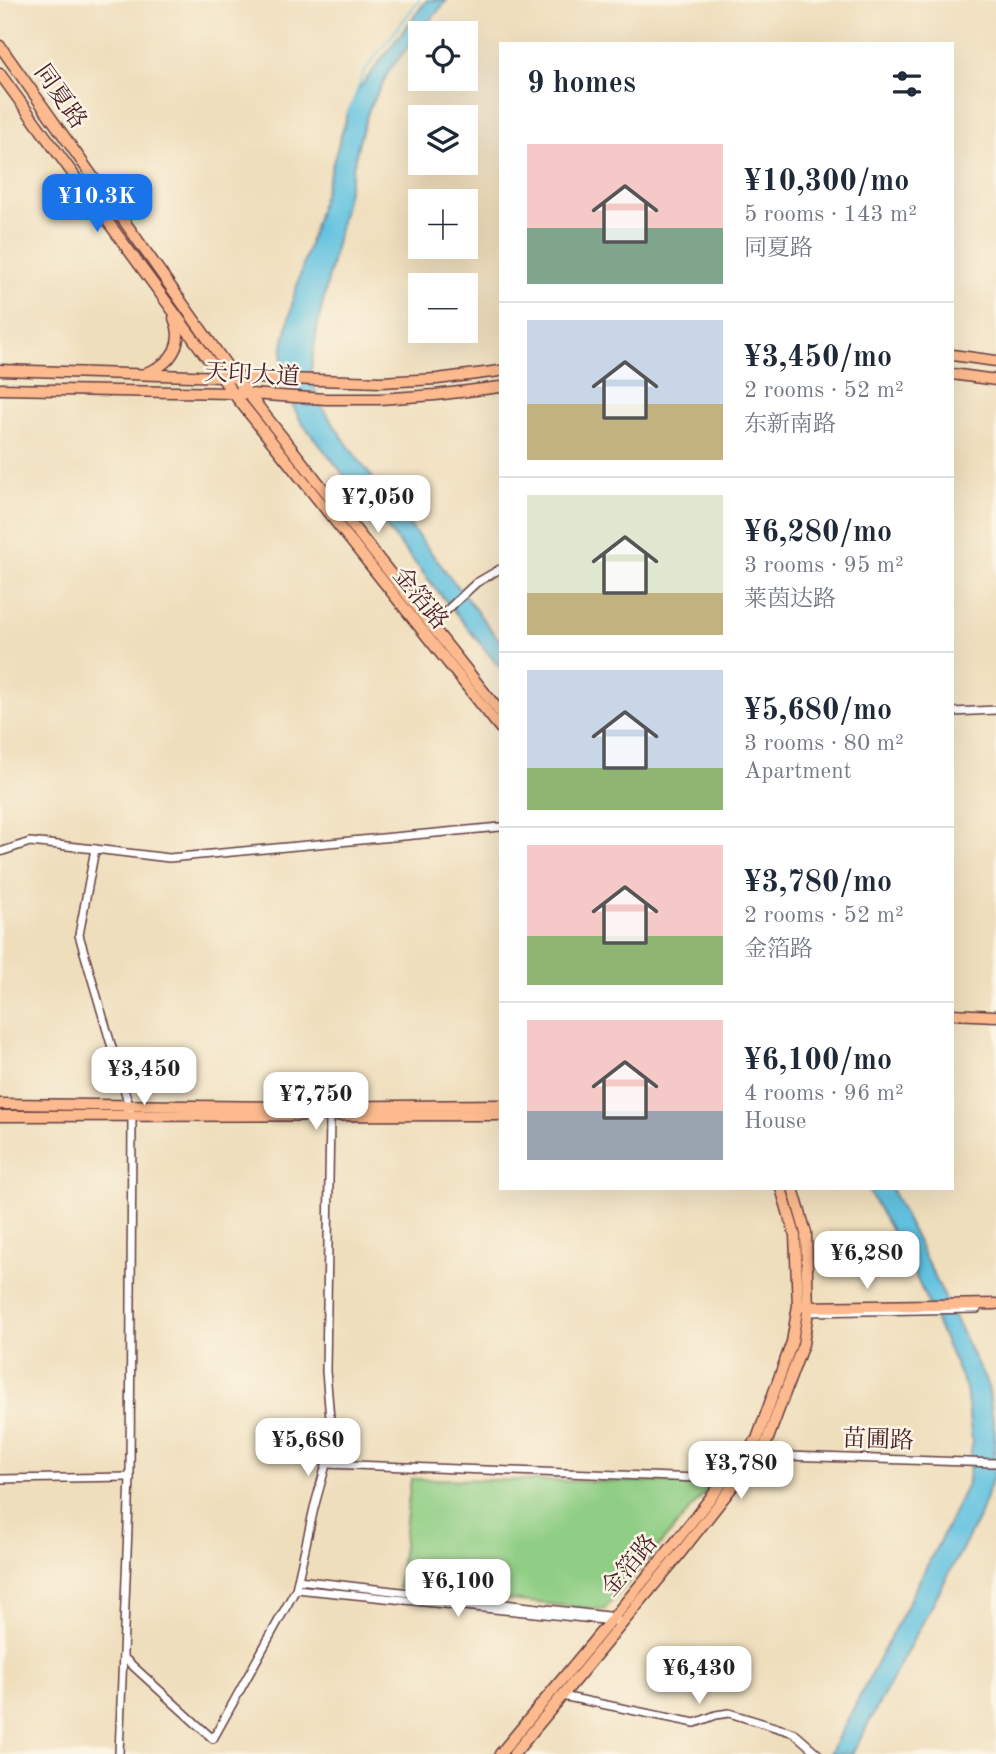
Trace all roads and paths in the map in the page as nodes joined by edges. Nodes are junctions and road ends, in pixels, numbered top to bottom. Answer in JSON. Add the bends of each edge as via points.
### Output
{"nodes":[{"id":1,"x":0,"y":46,"type":"edge"},
{"id":2,"x":0,"y":74,"type":"edge"},
{"id":3,"x":168,"y":305,"type":"junction"},
{"id":4,"x":954,"y":355,"type":"edge"},
{"id":5,"x":996,"y":361,"type":"edge"},
{"id":6,"x":0,"y":370,"type":"edge"},
{"id":7,"x":499,"y":371,"type":"edge"},
{"id":8,"x":145,"y":374,"type":"junction"},
{"id":9,"x":954,"y":374,"type":"edge"},
{"id":10,"x":220,"y":376,"type":"junction"},
{"id":11,"x":234,"y":376,"type":"junction"},
{"id":12,"x":996,"y":380,"type":"edge"},
{"id":13,"x":499,"y":387,"type":"edge"},
{"id":14,"x":0,"y":388,"type":"edge"},
{"id":15,"x":233,"y":393,"type":"junction"},
{"id":16,"x":248,"y":394,"type":"junction"},
{"id":17,"x":499,"y":570,"type":"edge"},
{"id":18,"x":430,"y":626,"type":"junction"},
{"id":19,"x":996,"y":710,"type":"edge"},
{"id":20,"x":499,"y":711,"type":"edge"},
{"id":21,"x":954,"y":712,"type":"edge"},
{"id":22,"x":499,"y":728,"type":"edge"},
{"id":23,"x":499,"y":827,"type":"edge"},
{"id":24,"x":95,"y":849,"type":"junction"},
{"id":25,"x":0,"y":852,"type":"edge"},
{"id":26,"x":954,"y":1014,"type":"edge"},
{"id":27,"x":996,"y":1016,"type":"edge"},
{"id":28,"x":0,"y":1104,"type":"edge"},
{"id":29,"x":499,"y":1105,"type":"edge"},
{"id":30,"x":131,"y":1111,"type":"junction"},
{"id":31,"x":499,"y":1115,"type":"edge"},
{"id":32,"x":0,"y":1116,"type":"edge"},
{"id":33,"x":330,"y":1116,"type":"junction"},
{"id":34,"x":782,"y":1190,"type":"edge"},
{"id":35,"x":794,"y":1190,"type":"edge"},
{"id":36,"x":996,"y":1304,"type":"edge"},
{"id":37,"x":974,"y":1307,"type":"junction"},
{"id":38,"x":805,"y":1309,"type":"junction"},
{"id":39,"x":996,"y":1309,"type":"edge"},
{"id":40,"x":758,"y":1455,"type":"junction"},
{"id":41,"x":996,"y":1463,"type":"edge"},
{"id":42,"x":327,"y":1464,"type":"junction"},
{"id":43,"x":130,"y":1476,"type":"junction"},
{"id":44,"x":0,"y":1479,"type":"edge"},
{"id":45,"x":725,"y":1479,"type":"junction"},
{"id":46,"x":298,"y":1580,"type":"junction"},
{"id":47,"x":296,"y":1588,"type":"junction"},
{"id":48,"x":618,"y":1619,"type":"junction"},
{"id":49,"x":123,"y":1657,"type":"junction"},
{"id":50,"x":562,"y":1696,"type":"junction"},
{"id":51,"x":817,"y":1753,"type":"edge"},
{"id":52,"x":119,"y":1754,"type":"edge"},
{"id":53,"x":500,"y":1754,"type":"edge"},
{"id":54,"x":514,"y":1754,"type":"edge"}],
"edges":[{"from":1,"to":11,"type":"main road","name":"同夏路"},
{"from":2,"to":3,"type":"main road","name":"同夏路"},
{"from":3,"to":8,"type":"main road","via":[[179,341],[163,364]]},
{"from":3,"to":10,"type":"main road","name":"同夏路"},
{"from":4,"to":5,"type":"main road"},
{"from":6,"to":8,"type":"main road","name":"天印大道"},
{"from":7,"to":11,"type":"main road","name":"天印大道","via":[[381,382]]},
{"from":8,"to":10,"type":"main road","name":"天印大道"},
{"from":9,"to":12,"type":"main road"},
{"from":10,"to":11,"type":"main road","name":"天印大道"},
{"from":10,"to":15,"type":"main road","name":"同夏路"},
{"from":11,"to":16,"type":"main road","name":"金箔路"},
{"from":13,"to":16,"type":"main road","name":"天印大道","via":[[435,396],[326,399]]},
{"from":14,"to":15,"type":"main road","name":"天印大道"},
{"from":15,"to":16,"type":"main road","name":"天印大道"},
{"from":15,"to":22,"type":"main road","name":"金箔路"},
{"from":16,"to":18,"type":"main road","name":"金箔路"},
{"from":17,"to":18,"type":"street","via":[[476,583]]},
{"from":18,"to":20,"type":"main road","name":"金箔路"},
{"from":19,"to":21,"type":"street"},
{"from":23,"to":24,"type":"street","via":[[169,858]]},
{"from":24,"to":25,"type":"street","via":[[30,842]]},
{"from":24,"to":30,"type":"street","via":[[79,935]]},
{"from":26,"to":27,"type":"main road"},
{"from":28,"to":30,"type":"main road"},
{"from":29,"to":30,"type":"main road"},
{"from":30,"to":32,"type":"main road"},
{"from":30,"to":33,"type":"main road"},
{"from":30,"to":43,"type":"street"},
{"from":31,"to":33,"type":"main road"},
{"from":33,"to":42,"type":"street","via":[[326,1371],[332,1443]]},
{"from":34,"to":38,"type":"main road","name":"金箔路","via":[[795,1235]]},
{"from":35,"to":38,"type":"main road","name":"金箔路","via":[[806,1233]]},
{"from":36,"to":37,"type":"main road"},
{"from":37,"to":38,"type":"main road"},
{"from":37,"to":39,"type":"main road"},
{"from":38,"to":40,"type":"main road","name":"金箔路","via":[[803,1344]]},
{"from":38,"to":45,"type":"main road","name":"金箔路","via":[[757,1439]]},
{"from":40,"to":41,"type":"street","name":"苗圃路"},
{"from":40,"to":48,"type":"main road","name":"金箔路"},
{"from":42,"to":45,"type":"street"},
{"from":42,"to":46,"type":"street"},
{"from":43,"to":44,"type":"street"},
{"from":43,"to":49,"type":"street"},
{"from":45,"to":48,"type":"main road","name":"金箔路"},
{"from":46,"to":47,"type":"street"},
{"from":46,"to":48,"type":"street"},
{"from":47,"to":48,"type":"street"},
{"from":47,"to":49,"type":"street","via":[[213,1739]]},
{"from":48,"to":50,"type":"main road","name":"金箔路"},
{"from":48,"to":53,"type":"main road","name":"金箔路"},
{"from":49,"to":52,"type":"street"},
{"from":50,"to":51,"type":"street","via":[[695,1723],[729,1713],[794,1733]]},
{"from":50,"to":54,"type":"main road","name":"金箔路"}]}
